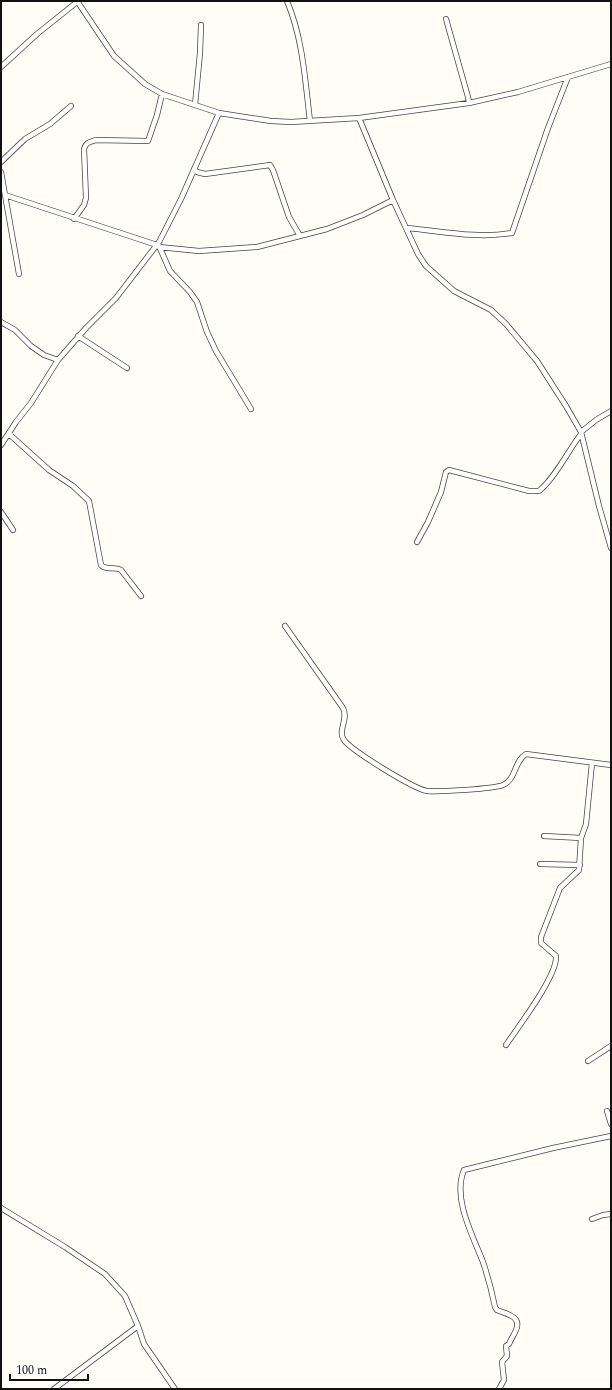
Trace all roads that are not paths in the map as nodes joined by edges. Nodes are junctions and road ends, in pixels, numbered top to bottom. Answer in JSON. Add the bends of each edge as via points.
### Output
{"nodes":[{"id":1,"x":288,"y":1,"type":"edge"},
{"id":2,"x":77,"y":2,"type":"edge"},
{"id":3,"x":446,"y":19,"type":"dead end"},
{"id":4,"x":201,"y":25,"type":"dead end"},
{"id":5,"x":611,"y":64,"type":"edge"},
{"id":6,"x":1,"y":67,"type":"edge"},
{"id":7,"x":568,"y":77,"type":"junction"},
{"id":8,"x":162,"y":94,"type":"junction"},
{"id":9,"x":469,"y":103,"type":"junction"},
{"id":10,"x":194,"y":105,"type":"junction"},
{"id":11,"x":71,"y":106,"type":"dead end"},
{"id":12,"x":219,"y":113,"type":"junction"},
{"id":13,"x":359,"y":118,"type":"junction"},
{"id":14,"x":310,"y":121,"type":"junction"},
{"id":15,"x":1,"y":162,"type":"edge"},
{"id":16,"x":194,"y":169,"type":"junction"},
{"id":17,"x":1,"y":172,"type":"edge"},
{"id":18,"x":5,"y":195,"type":"junction"},
{"id":19,"x":393,"y":200,"type":"junction"},
{"id":20,"x":74,"y":219,"type":"junction"},
{"id":21,"x":407,"y":228,"type":"junction"},
{"id":22,"x":300,"y":236,"type":"junction"},
{"id":23,"x":158,"y":245,"type":"junction"},
{"id":24,"x":19,"y":274,"type":"dead end"},
{"id":25,"x":1,"y":322,"type":"edge"},
{"id":26,"x":78,"y":336,"type":"junction"},
{"id":27,"x":58,"y":360,"type":"junction"},
{"id":28,"x":126,"y":368,"type":"dead end"},
{"id":29,"x":251,"y":409,"type":"dead end"},
{"id":30,"x":611,"y":411,"type":"edge"},
{"id":31,"x":581,"y":433,"type":"junction"},
{"id":32,"x":9,"y":434,"type":"junction"},
{"id":33,"x":1,"y":445,"type":"edge"},
{"id":34,"x":1,"y":512,"type":"edge"},
{"id":35,"x":13,"y":530,"type":"dead end"},
{"id":36,"x":417,"y":542,"type":"dead end"},
{"id":37,"x":611,"y":548,"type":"edge"},
{"id":38,"x":141,"y":596,"type":"dead end"},
{"id":39,"x":286,"y":626,"type":"dead end"},
{"id":40,"x":592,"y":763,"type":"junction"},
{"id":41,"x":611,"y":765,"type":"edge"},
{"id":42,"x":544,"y":836,"type":"dead end"},
{"id":43,"x":581,"y":838,"type":"junction"},
{"id":44,"x":540,"y":864,"type":"dead end"},
{"id":45,"x":580,"y":865,"type":"junction"},
{"id":46,"x":506,"y":1044,"type":"dead end"},
{"id":47,"x":611,"y":1046,"type":"edge"},
{"id":48,"x":588,"y":1061,"type":"dead end"},
{"id":49,"x":607,"y":1111,"type":"dead end"},
{"id":50,"x":611,"y":1124,"type":"edge"},
{"id":51,"x":611,"y":1136,"type":"edge"},
{"id":52,"x":1,"y":1208,"type":"edge"},
{"id":53,"x":611,"y":1214,"type":"edge"},
{"id":54,"x":592,"y":1219,"type":"dead end"},
{"id":55,"x":138,"y":1326,"type":"junction"},
{"id":56,"x":54,"y":1389,"type":"edge"},
{"id":57,"x":175,"y":1389,"type":"edge"},
{"id":58,"x":498,"y":1389,"type":"edge"}],
"edges":[{"from":1,"to":14,"type":"street","via":[[300,45]]},
{"from":2,"to":6,"type":"street"},
{"from":2,"to":8,"type":"street","via":[[114,56],[145,84]]},
{"from":3,"to":9,"type":"street"},
{"from":4,"to":10,"type":"street"},
{"from":5,"to":7,"type":"street"},
{"from":7,"to":9,"type":"street"},
{"from":7,"to":21,"type":"street","via":[[512,233],[479,236]]},
{"from":8,"to":10,"type":"street"},
{"from":8,"to":20,"type":"street","via":[[148,141],[96,140],[85,145],[86,198]]},
{"from":9,"to":13,"type":"street"},
{"from":10,"to":12,"type":"street"},
{"from":11,"to":15,"type":"street","via":[[50,124],[25,139]]},
{"from":12,"to":14,"type":"street","via":[[271,121]]},
{"from":12,"to":16,"type":"street"},
{"from":13,"to":14,"type":"street"},
{"from":13,"to":19,"type":"street"},
{"from":16,"to":22,"type":"street","via":[[205,174],[270,165],[274,170],[289,217]]},
{"from":16,"to":23,"type":"street"},
{"from":17,"to":18,"type":"street"},
{"from":18,"to":20,"type":"street"},
{"from":18,"to":24,"type":"street"},
{"from":19,"to":21,"type":"street"},
{"from":19,"to":22,"type":"street","via":[[327,229]]},
{"from":20,"to":23,"type":"street"},
{"from":21,"to":31,"type":"street","via":[[426,266],[454,292],[491,310],[523,344],[537,361]]},
{"from":22,"to":23,"type":"street","via":[[245,249],[199,251]]},
{"from":23,"to":26,"type":"street","via":[[116,298]]},
{"from":23,"to":29,"type":"street","via":[[170,271],[197,302],[216,351]]},
{"from":25,"to":27,"type":"street","via":[[15,330],[44,355]]},
{"from":26,"to":27,"type":"street"},
{"from":26,"to":28,"type":"street"},
{"from":27,"to":32,"type":"street"},
{"from":30,"to":31,"type":"street"},
{"from":31,"to":36,"type":"street","via":[[549,482],[540,491],[529,491],[449,470]]},
{"from":31,"to":37,"type":"street"},
{"from":32,"to":33,"type":"street"},
{"from":32,"to":38,"type":"street","via":[[89,501],[101,565],[121,570]]},
{"from":34,"to":35,"type":"street"},
{"from":39,"to":40,"type":"street","via":[[343,708],[345,719],[341,731],[345,742],[370,760],[419,788],[437,791],[503,785],[510,779],[521,758],[526,754]]},
{"from":40,"to":41,"type":"street"},
{"from":40,"to":43,"type":"street","via":[[586,824]]},
{"from":42,"to":43,"type":"street"},
{"from":43,"to":45,"type":"street"},
{"from":44,"to":45,"type":"street"},
{"from":45,"to":46,"type":"street","via":[[578,872],[560,888],[541,937],[541,943],[556,956],[555,967]]},
{"from":47,"to":48,"type":"street"},
{"from":49,"to":50,"type":"street"},
{"from":51,"to":58,"type":"street","via":[[464,1170],[460,1190],[464,1212],[483,1263],[495,1307],[515,1317],[517,1324],[506,1346],[507,1356],[502,1362],[504,1380]]},
{"from":52,"to":55,"type":"street","via":[[104,1274],[125,1296]]},
{"from":53,"to":54,"type":"street"},
{"from":55,"to":56,"type":"street"},
{"from":55,"to":57,"type":"street","via":[[144,1344]]}]}
